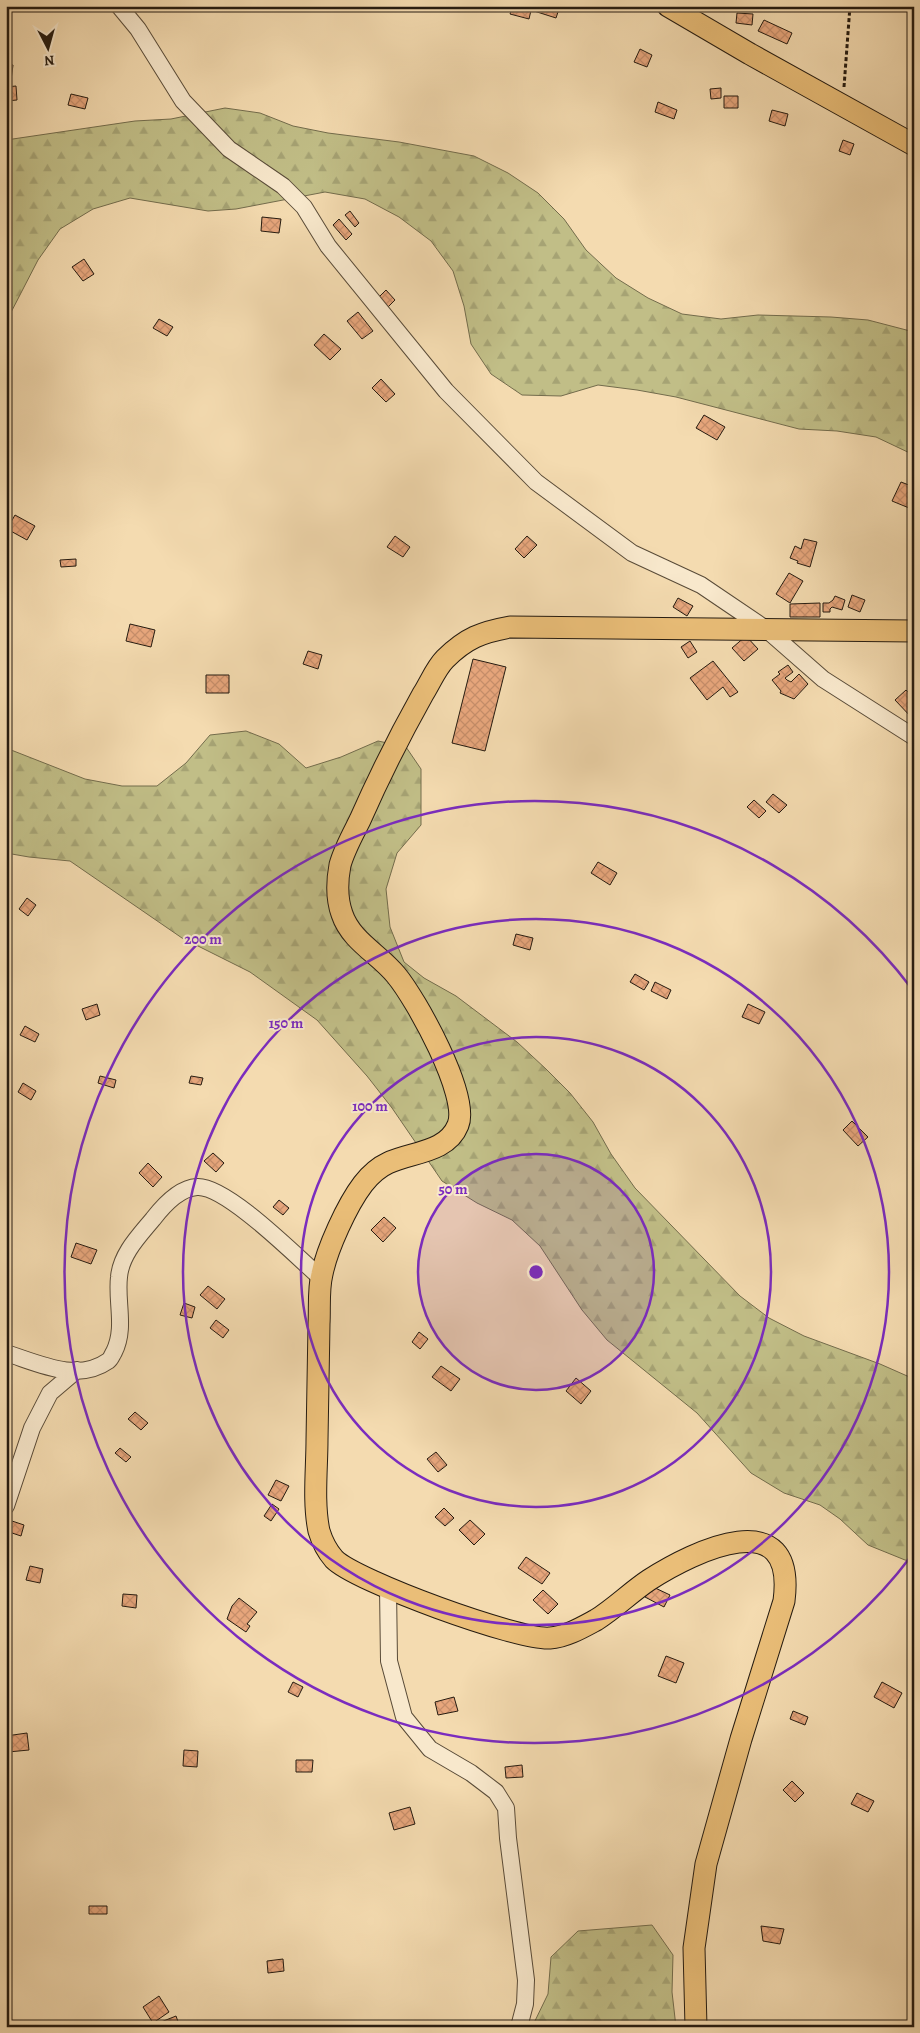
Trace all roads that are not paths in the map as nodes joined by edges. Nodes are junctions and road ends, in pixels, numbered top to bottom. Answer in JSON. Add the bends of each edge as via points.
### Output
{"nodes":[{"id":1,"x":119,"y":6,"type":"edge"},
{"id":2,"x":668,"y":6,"type":"edge"},
{"id":3,"x":914,"y":145,"type":"edge"},
{"id":4,"x":766,"y":629,"type":"junction"},
{"id":5,"x":914,"y":631,"type":"edge"},
{"id":6,"x":914,"y":737,"type":"edge"},
{"id":7,"x":321,"y":1278,"type":"junction"},
{"id":8,"x":6,"y":1353,"type":"edge"},
{"id":9,"x":77,"y":1370,"type":"junction"},
{"id":10,"x":6,"y":1506,"type":"edge"},
{"id":11,"x":388,"y":1588,"type":"junction"},
{"id":12,"x":519,"y":2027,"type":"edge"},
{"id":13,"x":696,"y":2027,"type":"edge"}],
"edges":[{"from":1,"to":4,"type":"street","via":[[138,29],[183,101],[229,149],[283,186],[304,207],[328,246],[446,391],[536,482],[632,553],[700,585]]},
{"from":2,"to":3,"type":"main road"},
{"from":4,"to":5,"type":"main road"},
{"from":4,"to":6,"type":"street","via":[[823,679]]},
{"from":4,"to":7,"type":"main road","via":[[510,627],[485,632],[464,643],[442,662],[401,732],[366,806],[341,863],[338,884],[340,911],[350,931],[396,974],[446,1063],[459,1097],[458,1126],[448,1139],[433,1149],[390,1161],[373,1172],[361,1186],[346,1214]]},
{"from":7,"to":9,"type":"street","via":[[236,1203],[212,1189],[184,1190],[162,1208],[129,1248],[119,1276],[119,1342],[109,1360],[88,1370]]},
{"from":7,"to":11,"type":"main road","via":[[319,1529],[326,1549],[338,1563]]},
{"from":8,"to":9,"type":"street","via":[[63,1371]]},
{"from":9,"to":10,"type":"street","via":[[50,1393],[32,1428]]},
{"from":11,"to":12,"type":"street","via":[[389,1662],[404,1717],[430,1749],[496,1792],[506,1808],[526,1980],[525,2004]]},
{"from":11,"to":13,"type":"main road","via":[[517,1634],[552,1638],[579,1629],[649,1580],[712,1548],[755,1541],[769,1545],[778,1556],[787,1582],[784,1601],[706,1864],[694,1948]]}]}
